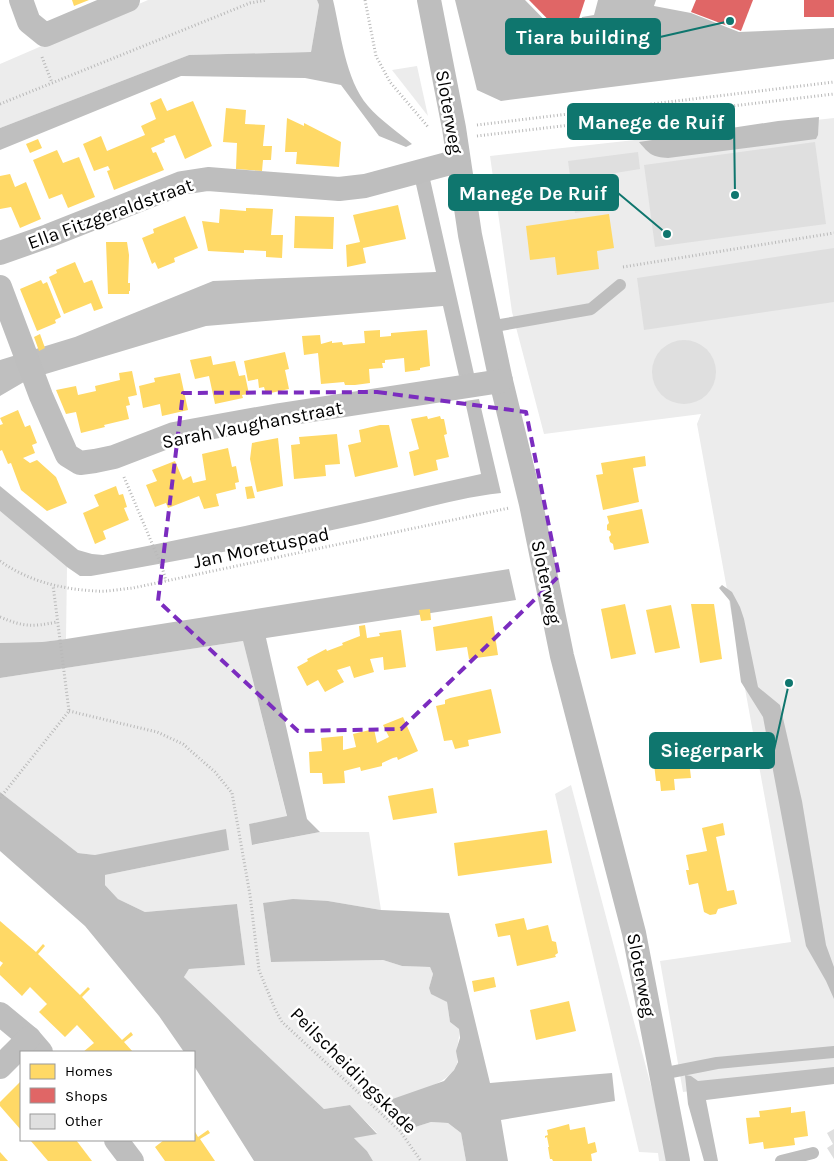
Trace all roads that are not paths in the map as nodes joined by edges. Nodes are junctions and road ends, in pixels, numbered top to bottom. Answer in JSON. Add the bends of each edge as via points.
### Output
{"nodes":[{"id":1,"x":20,"y":0,"type":"edge"},
{"id":2,"x":128,"y":0,"type":"edge"},
{"id":3,"x":429,"y":0,"type":"edge"},
{"id":4,"x":456,"y":143,"type":"junction"},
{"id":5,"x":0,"y":253,"type":"edge"},
{"id":6,"x":620,"y":285,"type":"road end"},
{"id":7,"x":0,"y":287,"type":"edge"},
{"id":8,"x":490,"y":327,"type":"junction"},
{"id":9,"x":500,"y":381,"type":"junction"},
{"id":10,"x":0,"y":1014,"type":"edge"},
{"id":11,"x":35,"y":1045,"type":"edge"},
{"id":12,"x":834,"y":1052,"type":"edge"},
{"id":13,"x":20,"y":1054,"type":"edge"},
{"id":14,"x":0,"y":1067,"type":"edge"},
{"id":15,"x":661,"y":1074,"type":"junction"},
{"id":16,"x":117,"y":1141,"type":"edge"},
{"id":17,"x":813,"y":1153,"type":"dead end"},
{"id":18,"x":132,"y":1161,"type":"edge"},
{"id":19,"x":678,"y":1161,"type":"edge"},
{"id":20,"x":781,"y":1161,"type":"edge"}],
"edges":[{"from":1,"to":2,"type":"street","via":[[29,22],[45,35]]},
{"from":3,"to":4,"type":"street","name":"Sloterweg"},
{"from":4,"to":5,"type":"street","name":"Ella Fitzgeraldstraat","via":[[365,186],[339,189],[208,179],[182,183]]},
{"from":4,"to":8,"type":"street","name":"Sloterweg","via":[[470,235]]},
{"from":6,"to":8,"type":"lane","via":[[591,309]]},
{"from":7,"to":9,"type":"street","name":"Sarah Vaughanstraat","via":[[67,455],[80,463],[114,457],[174,434]]},
{"from":8,"to":9,"type":"street","name":"Sloterweg"},
{"from":9,"to":15,"type":"street","name":"Sloterweg","via":[[531,504],[562,656],[634,933]]},
{"from":10,"to":11,"type":"street"},
{"from":12,"to":15,"type":"lane","via":[[717,1063]]},
{"from":13,"to":14,"type":"street"},
{"from":15,"to":19,"type":"street","name":"Sloterweg"},
{"from":16,"to":18,"type":"street"},
{"from":17,"to":20,"type":"lane"}]}
